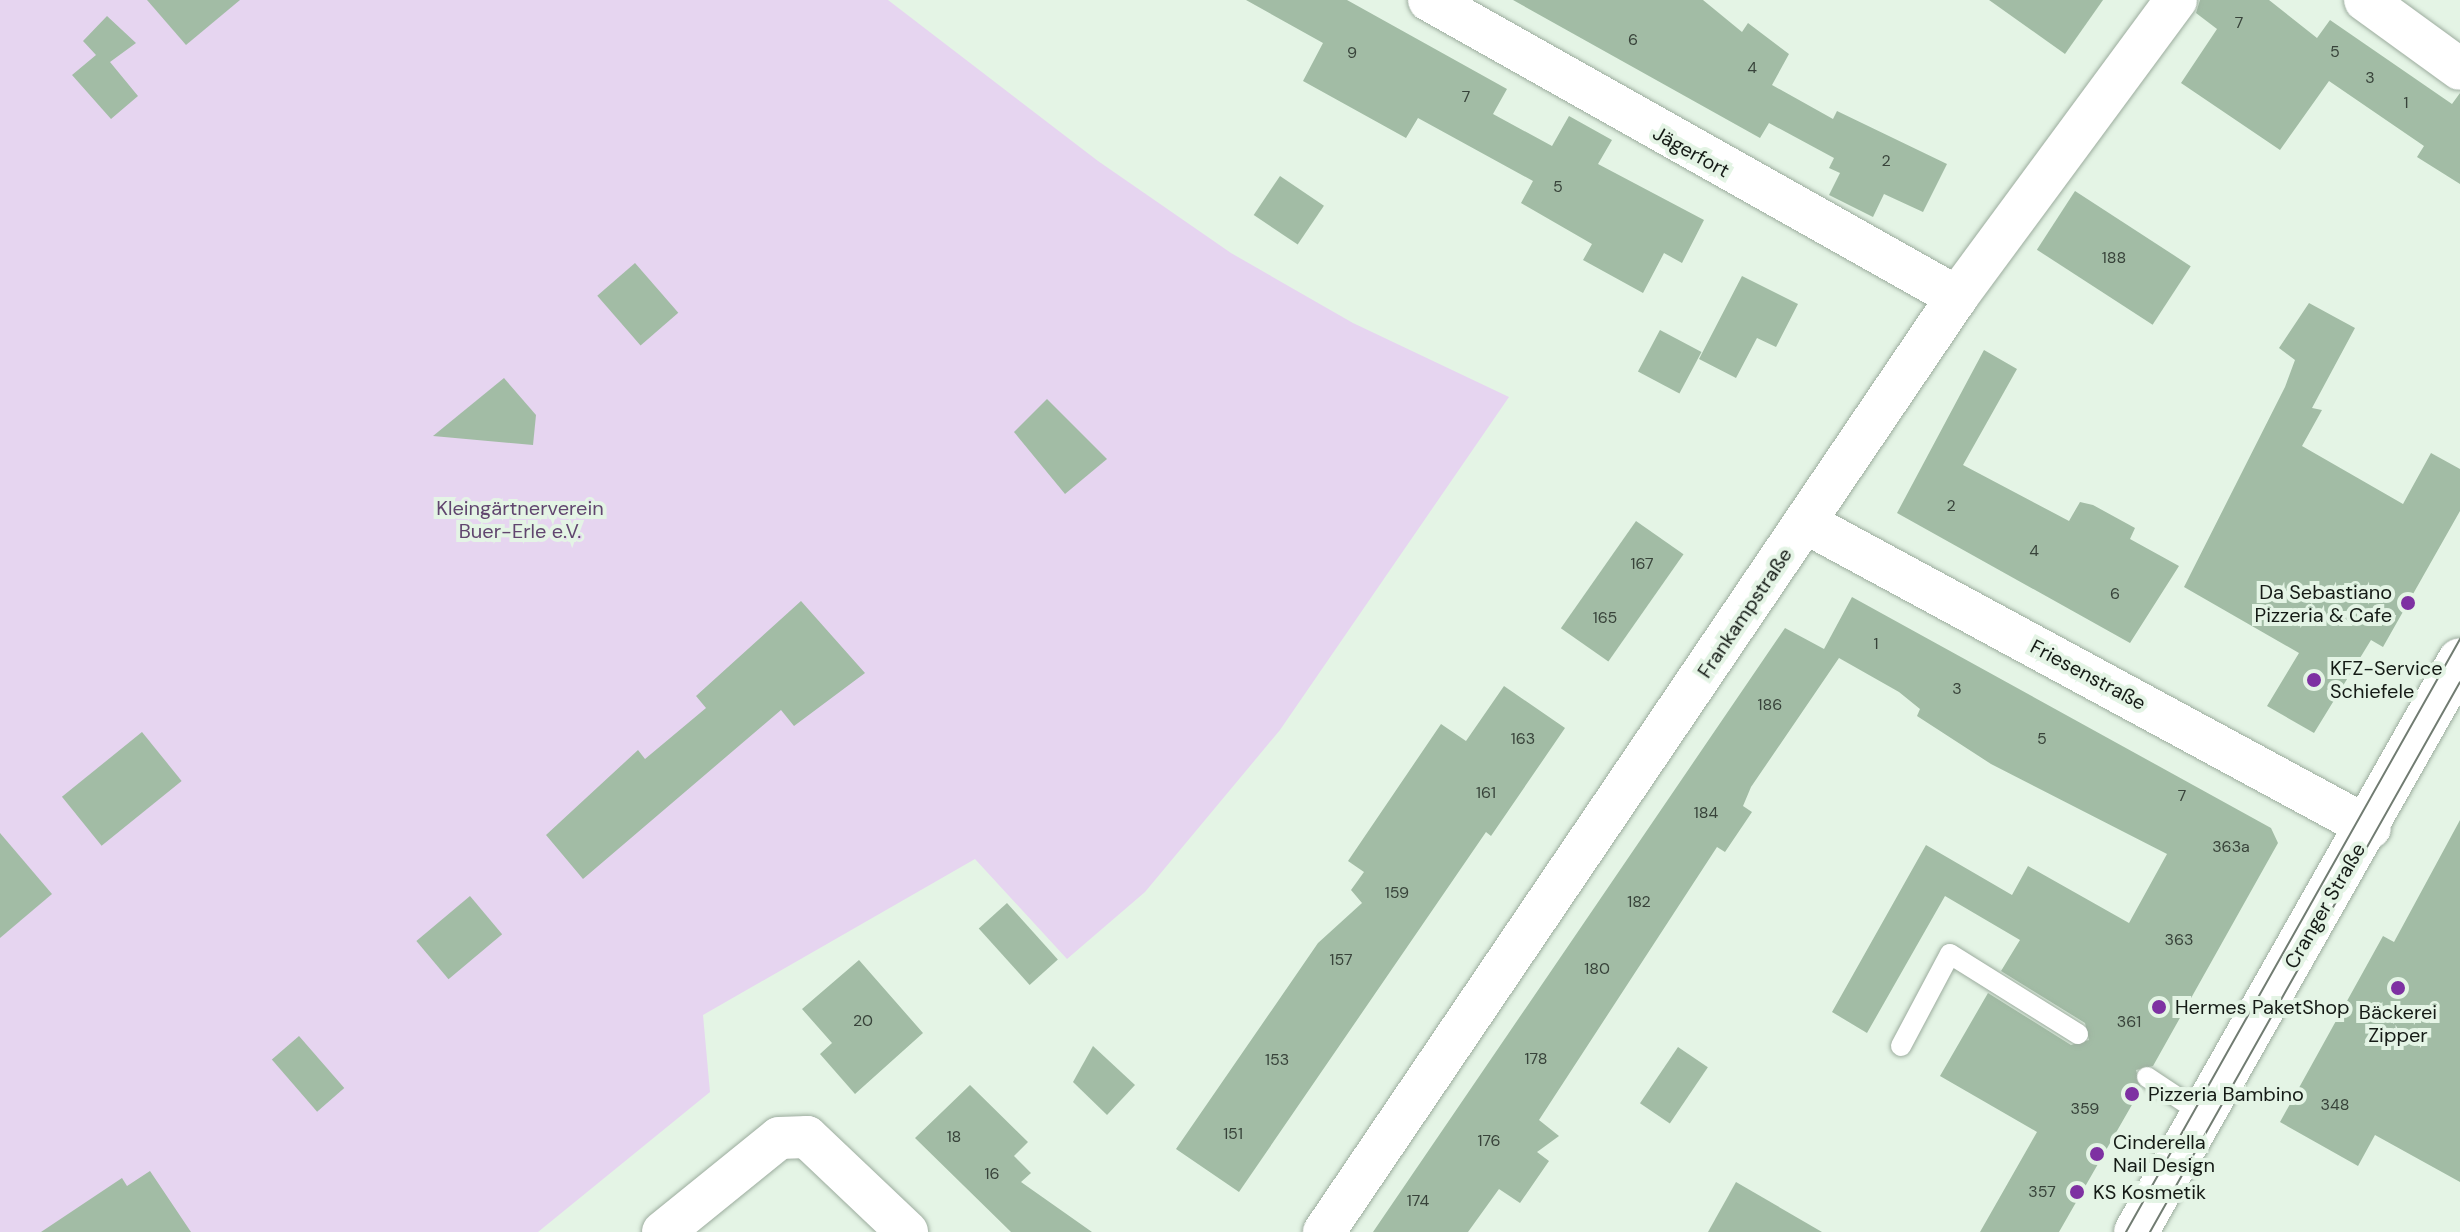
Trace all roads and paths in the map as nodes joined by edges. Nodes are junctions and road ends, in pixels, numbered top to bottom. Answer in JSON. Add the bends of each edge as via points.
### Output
{"nodes":[{"id":1,"x":1429,"y":0,"type":"edge"},
{"id":2,"x":2176,"y":0,"type":"edge"},
{"id":3,"x":2365,"y":0,"type":"edge"},
{"id":4,"x":2460,"y":69,"type":"edge"},
{"id":5,"x":1957,"y":297,"type":"junction"},
{"id":6,"x":1806,"y":523,"type":"junction"},
{"id":7,"x":2460,"y":660,"type":"edge"},
{"id":8,"x":2370,"y":828,"type":"junction"},
{"id":9,"x":2078,"y":1034,"type":"dead end"},
{"id":10,"x":1901,"y":1046,"type":"dead end"},
{"id":11,"x":2147,"y":1077,"type":"dead end"},
{"id":12,"x":2204,"y":1115,"type":"junction"},
{"id":13,"x":663,"y":1232,"type":"edge"},
{"id":14,"x":907,"y":1232,"type":"edge"},
{"id":15,"x":1324,"y":1232,"type":"edge"},
{"id":16,"x":2136,"y":1232,"type":"edge"}],
"edges":[{"from":1,"to":5,"type":"street","name":"Jägerfort"},
{"from":2,"to":5,"type":"street","name":"Frankampstraße"},
{"from":3,"to":4,"type":"street"},
{"from":5,"to":6,"type":"street","name":"Frankampstraße"},
{"from":6,"to":8,"type":"street","name":"Friesenstraße"},
{"from":6,"to":15,"type":"street","name":"Frankampstraße"},
{"from":7,"to":8,"type":"main road","name":"Cranger Straße"},
{"from":8,"to":12,"type":"main road","name":"Cranger Straße"},
{"from":9,"to":10,"type":"lane","via":[[1950,954]]},
{"from":11,"to":12,"type":"lane"},
{"from":12,"to":16,"type":"main road","name":"Cranger Straße"},
{"from":13,"to":14,"type":"street","via":[[779,1138],[807,1137]]}]}
